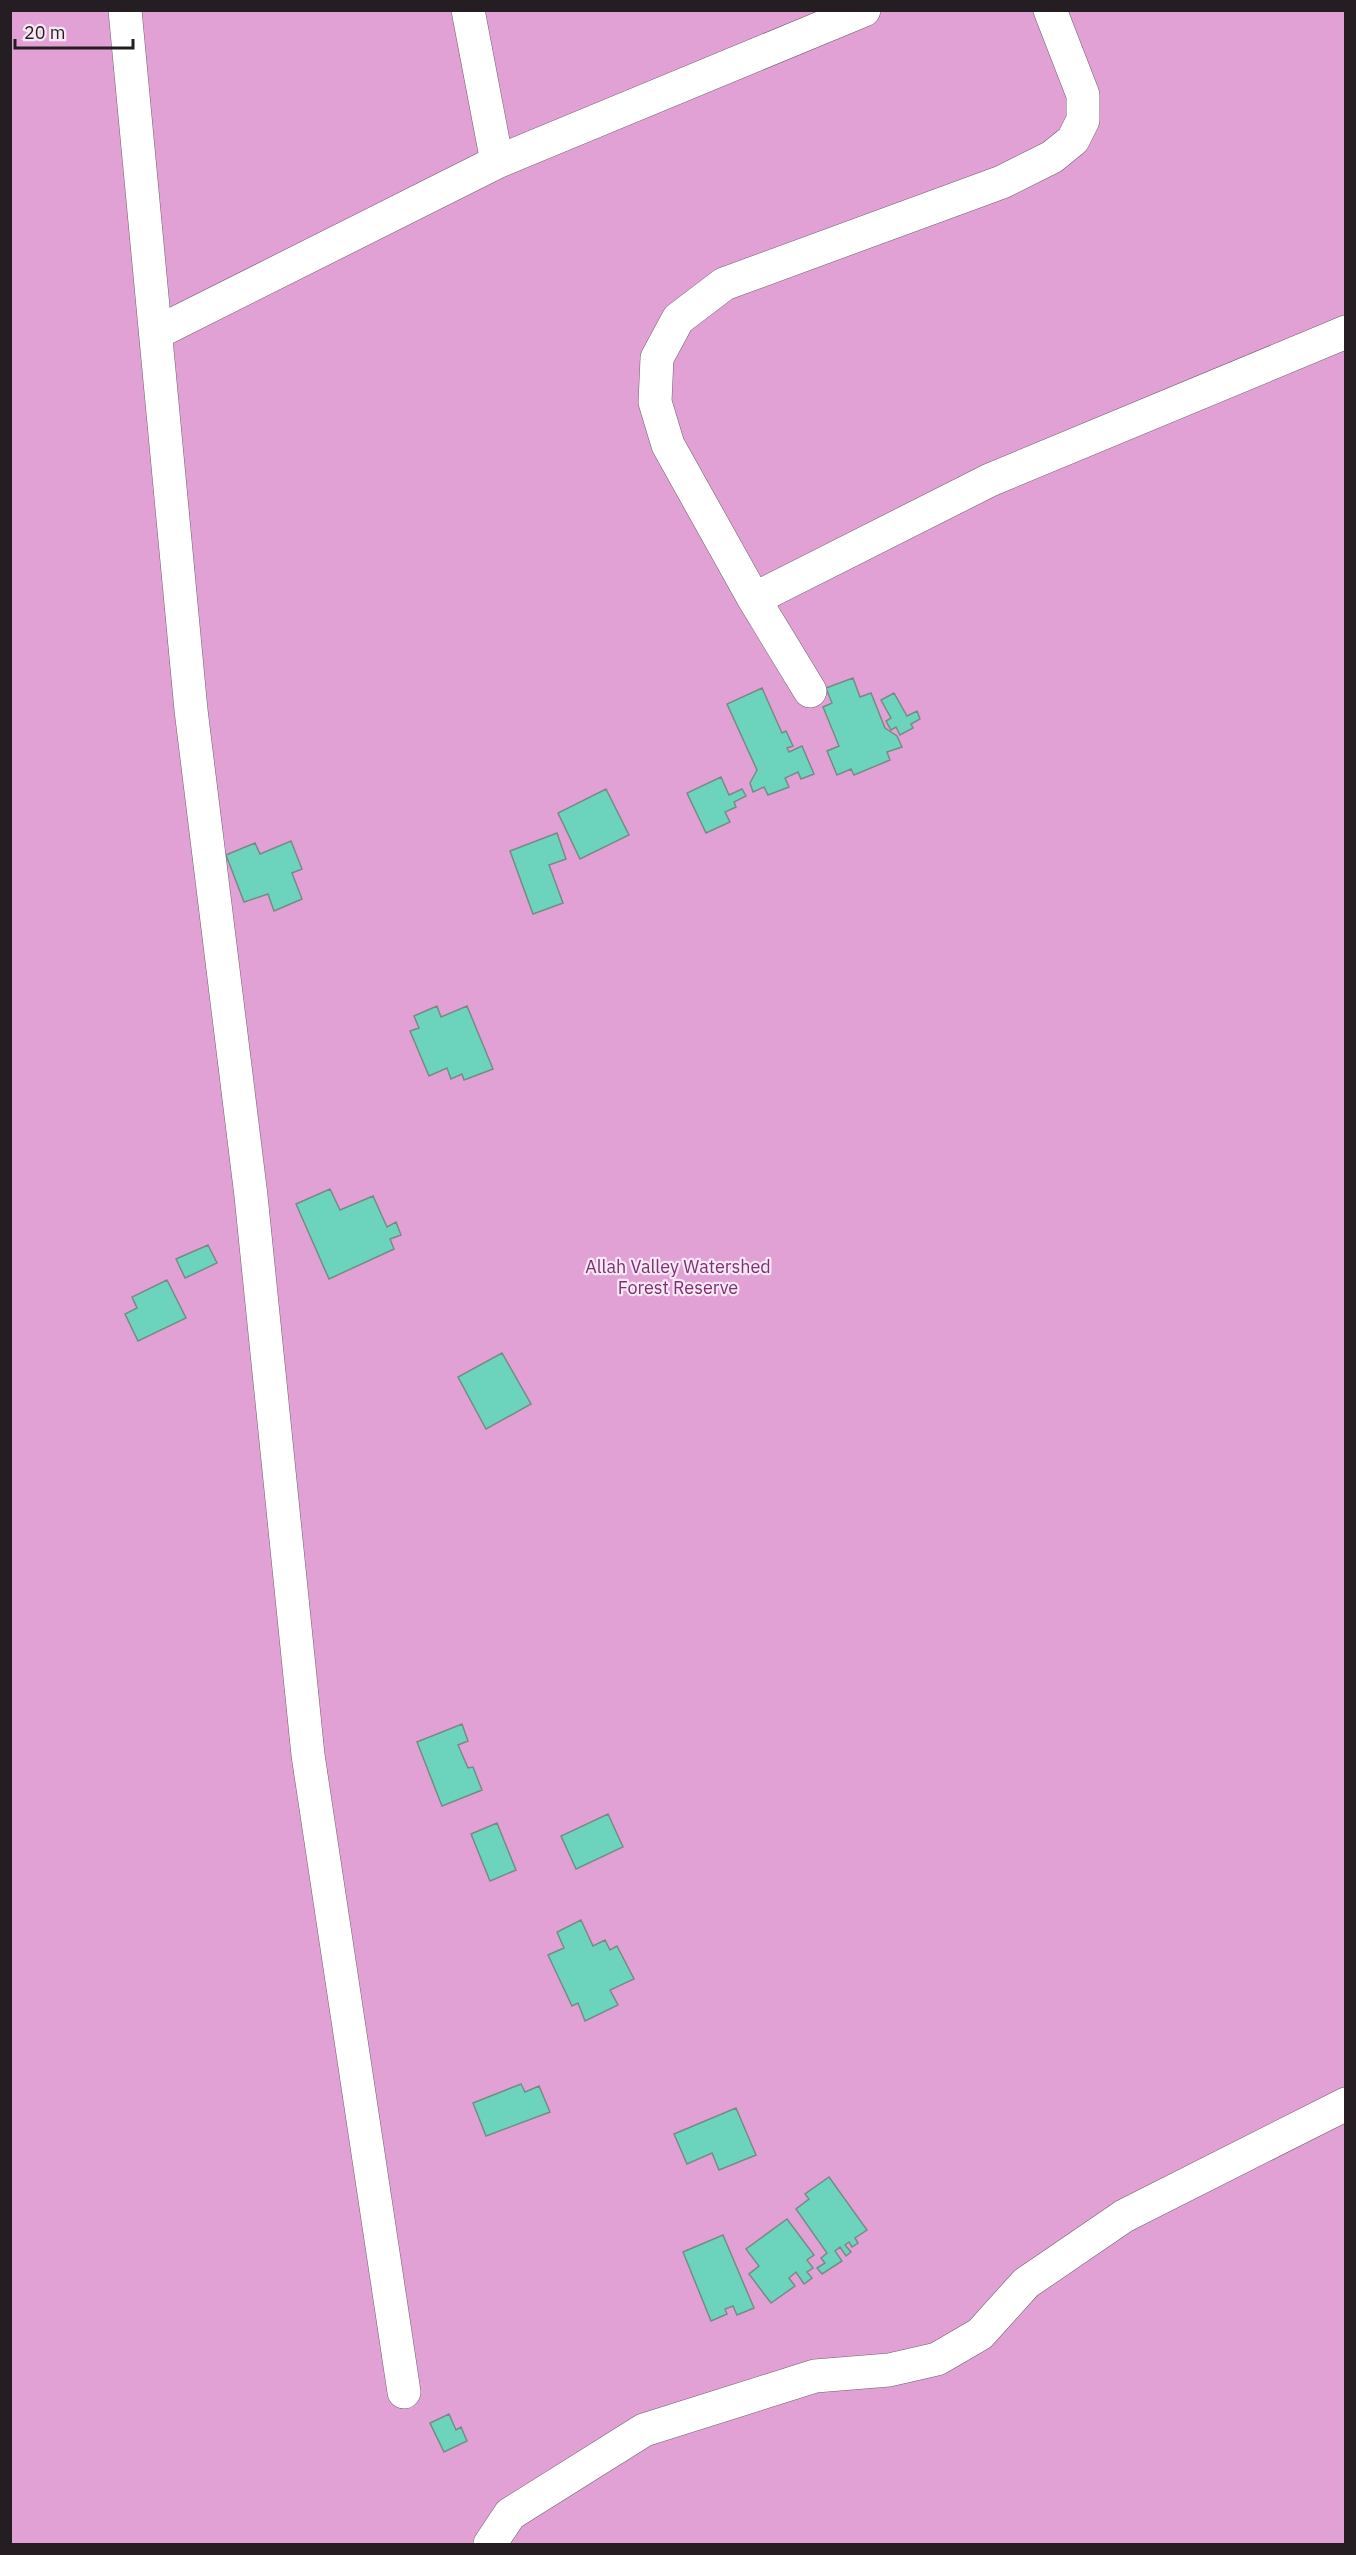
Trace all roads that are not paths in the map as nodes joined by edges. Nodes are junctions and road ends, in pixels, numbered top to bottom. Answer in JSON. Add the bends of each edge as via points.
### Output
{"nodes":[{"id":1,"x":125,"y":10,"type":"edge"},
{"id":2,"x":468,"y":10,"type":"edge"},
{"id":3,"x":864,"y":10,"type":"edge"},
{"id":4,"x":1050,"y":10,"type":"edge"},
{"id":5,"x":497,"y":162,"type":"junction"},
{"id":6,"x":1346,"y":332,"type":"edge"},
{"id":7,"x":156,"y":333,"type":"junction"},
{"id":8,"x":754,"y":599,"type":"junction"},
{"id":9,"x":810,"y":691,"type":"dead end"},
{"id":10,"x":1346,"y":2104,"type":"edge"},
{"id":11,"x":404,"y":2392,"type":"dead end"},
{"id":12,"x":490,"y":2544,"type":"edge"}],
"edges":[{"from":1,"to":7,"type":"street"},
{"from":2,"to":5,"type":"street"},
{"from":3,"to":5,"type":"street"},
{"from":4,"to":8,"type":"street","via":[[1083,94],[1083,120],[1073,140],[1052,157],[1002,182],[724,284],[678,319],[657,358],[655,402],[668,445]]},
{"from":5,"to":7,"type":"street"},
{"from":6,"to":8,"type":"street","via":[[990,480]]},
{"from":7,"to":11,"type":"street","via":[[190,710],[251,1196],[308,1755]]},
{"from":8,"to":9,"type":"street"},
{"from":10,"to":12,"type":"street","via":[[1124,2216],[1026,2283],[980,2334],[937,2360],[889,2370],[815,2376],[644,2430],[510,2514]]}]}
